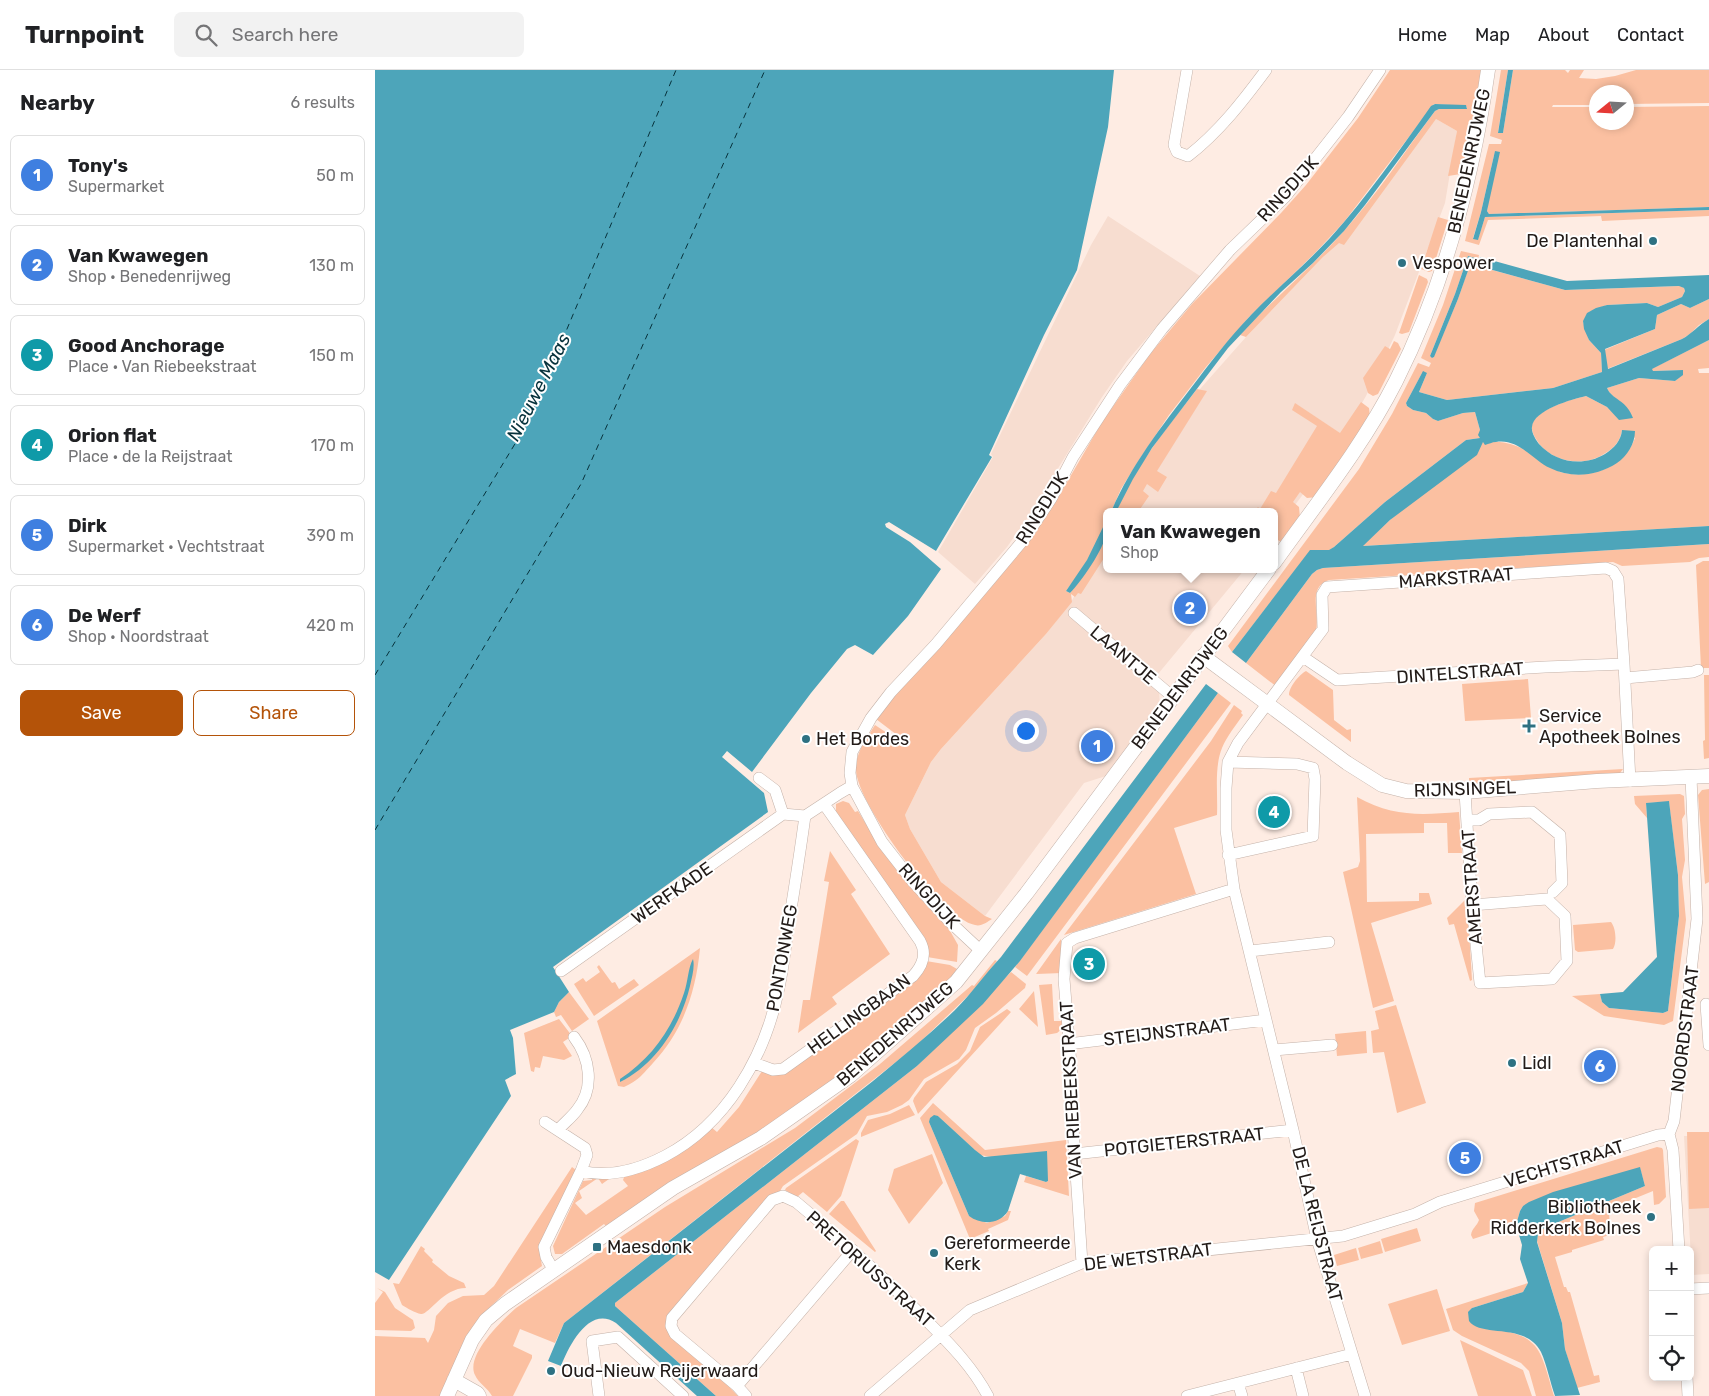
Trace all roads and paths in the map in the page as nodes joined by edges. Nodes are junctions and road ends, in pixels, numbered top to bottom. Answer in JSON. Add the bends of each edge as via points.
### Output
{"nodes":[{"id":1,"x":1187,"y":70,"type":"edge"},
{"id":2,"x":1266,"y":70,"type":"edge"},
{"id":3,"x":1366,"y":70,"type":"edge"},
{"id":4,"x":1488,"y":70,"type":"edge"},
{"id":5,"x":1378,"y":74,"type":"edge"},
{"id":6,"x":1278,"y":558,"type":"edge"},
{"id":7,"x":1266,"y":573,"type":"edge"},
{"id":8,"x":1074,"y":614,"type":"dead end"},
{"id":9,"x":1203,"y":656,"type":"junction"},
{"id":10,"x":1303,"y":657,"type":"junction"},
{"id":11,"x":1624,"y":664,"type":"junction"},
{"id":12,"x":1698,"y":670,"type":"dead end"},
{"id":13,"x":1625,"y":678,"type":"junction"},
{"id":14,"x":1173,"y":697,"type":"junction"},
{"id":15,"x":1268,"y":703,"type":"junction"},
{"id":16,"x":1228,"y":762,"type":"junction"},
{"id":17,"x":1709,"y":776,"type":"edge"},
{"id":18,"x":1691,"y":777,"type":"junction"},
{"id":19,"x":759,"y":778,"type":"dead end"},
{"id":20,"x":1630,"y":781,"type":"junction"},
{"id":21,"x":852,"y":786,"type":"junction"},
{"id":22,"x":1465,"y":792,"type":"junction"},
{"id":23,"x":824,"y":804,"type":"junction"},
{"id":24,"x":783,"y":814,"type":"junction"},
{"id":25,"x":805,"y":816,"type":"junction"},
{"id":26,"x":1467,"y":820,"type":"junction"},
{"id":27,"x":1229,"y":855,"type":"junction"},
{"id":28,"x":1234,"y":889,"type":"junction"},
{"id":29,"x":1550,"y":896,"type":"junction"},
{"id":30,"x":1472,"y":905,"type":"junction"},
{"id":31,"x":1329,"y":942,"type":"dead end"},
{"id":32,"x":981,"y":951,"type":"junction"},
{"id":33,"x":1250,"y":951,"type":"junction"},
{"id":34,"x":561,"y":971,"type":"dead end"},
{"id":35,"x":1688,"y":1004,"type":"junction"},
{"id":36,"x":1707,"y":1004,"type":"edge"},
{"id":37,"x":1266,"y":1020,"type":"junction"},
{"id":38,"x":574,"y":1037,"type":"dead end"},
{"id":39,"x":1068,"y":1044,"type":"junction"},
{"id":40,"x":1332,"y":1045,"type":"dead end"},
{"id":41,"x":1709,"y":1045,"type":"edge"},
{"id":42,"x":1274,"y":1050,"type":"junction"},
{"id":43,"x":754,"y":1063,"type":"junction"},
{"id":44,"x":545,"y":1122,"type":"dead end"},
{"id":45,"x":558,"y":1130,"type":"junction"},
{"id":46,"x":1293,"y":1130,"type":"junction"},
{"id":47,"x":1669,"y":1134,"type":"junction"},
{"id":48,"x":1074,"y":1154,"type":"junction"},
{"id":49,"x":581,"y":1171,"type":"junction"},
{"id":50,"x":1317,"y":1239,"type":"junction"},
{"id":51,"x":1679,"y":1246,"type":"edge"},
{"id":52,"x":853,"y":1250,"type":"junction"},
{"id":53,"x":1082,"y":1263,"type":"junction"},
{"id":54,"x":553,"y":1269,"type":"junction"},
{"id":55,"x":1709,"y":1288,"type":"edge"},
{"id":56,"x":1694,"y":1290,"type":"edge"},
{"id":57,"x":941,"y":1335,"type":"junction"},
{"id":58,"x":1352,"y":1354,"type":"junction"},
{"id":59,"x":1296,"y":1368,"type":"junction"},
{"id":60,"x":454,"y":1380,"type":"junction"},
{"id":61,"x":1687,"y":1381,"type":"edge"},
{"id":62,"x":1239,"y":1383,"type":"junction"},
{"id":63,"x":737,"y":1386,"type":"junction"},
{"id":64,"x":1192,"y":1395,"type":"edge"},
{"id":65,"x":447,"y":1396,"type":"edge"},
{"id":66,"x":479,"y":1396,"type":"edge"},
{"id":67,"x":599,"y":1396,"type":"edge"},
{"id":68,"x":683,"y":1396,"type":"edge"},
{"id":69,"x":745,"y":1396,"type":"edge"},
{"id":70,"x":871,"y":1396,"type":"edge"},
{"id":71,"x":988,"y":1396,"type":"edge"},
{"id":72,"x":1242,"y":1396,"type":"edge"},
{"id":73,"x":1303,"y":1396,"type":"edge"},
{"id":74,"x":1365,"y":1396,"type":"edge"},
{"id":75,"x":1688,"y":1396,"type":"edge"}],
"edges":[{"from":1,"to":2,"type":"street","via":[[1174,146],[1177,152],[1188,156],[1207,142]]},
{"from":3,"to":5,"type":"street"},
{"from":4,"to":6,"type":"street","name":"BENEDENRIJWEG","via":[[1464,195],[1439,280],[1412,346],[1396,382],[1362,440]]},
{"from":5,"to":21,"type":"street","name":"RINGDIJK","via":[[1285,197],[1230,250],[1163,329],[1120,385],[1073,456],[1051,499],[1025,538],[871,718],[852,752]]},
{"from":7,"to":9,"type":"street","name":"BENEDENRIJWEG"},
{"from":8,"to":14,"type":"street","name":"LAANTJE"},
{"from":9,"to":14,"type":"street","name":"BENEDENRIJWEG"},
{"from":9,"to":15,"type":"street","name":"RIJNSINGEL"},
{"from":10,"to":11,"type":"street","name":"DINTELSTRAAT","via":[[1337,680]]},
{"from":10,"to":11,"type":"street","name":"MARKSTRAAT","via":[[1323,629],[1322,595],[1327,587],[1606,568],[1613,571],[1618,579]]},
{"from":10,"to":15,"type":"street","name":"MARKSTRAAT"},
{"from":11,"to":13,"type":"street","name":"MARKSTRAAT"},
{"from":12,"to":13,"type":"street"},
{"from":13,"to":20,"type":"street","name":"MARKSTRAAT"},
{"from":14,"to":32,"type":"street","name":"BENEDENRIJWEG"},
{"from":15,"to":16,"type":"street","name":"DE LA REIJSTRAAT"},
{"from":15,"to":22,"type":"street","name":"RIJNSINGEL","via":[[1347,763],[1382,785],[1406,791]]},
{"from":16,"to":27,"type":"street","name":"DE LA REIJSTRAAT","via":[[1226,830]]},
{"from":16,"to":27,"type":"street","via":[[1297,764],[1313,768],[1315,779],[1313,836]]},
{"from":17,"to":18,"type":"street","name":"RIJNSINGEL"},
{"from":18,"to":20,"type":"street","name":"RIJNSINGEL"},
{"from":18,"to":35,"type":"street","name":"NOORDSTRAAT","via":[[1697,919]]},
{"from":19,"to":24,"type":"street","via":[[775,790]]},
{"from":20,"to":22,"type":"street","name":"RIJNSINGEL"},
{"from":21,"to":23,"type":"street"},
{"from":21,"to":32,"type":"street","name":"RINGDIJK","via":[[882,842],[914,883]]},
{"from":22,"to":26,"type":"street","name":"AMERSTRAAT"},
{"from":23,"to":25,"type":"street"},
{"from":23,"to":43,"type":"street","name":"HELLINGBAAN","via":[[920,941],[924,949],[921,968],[783,1069],[773,1070]]},
{"from":24,"to":25,"type":"street"},
{"from":24,"to":34,"type":"street","name":"WERFKADE"},
{"from":25,"to":43,"type":"street","name":"PONTONWEG","via":[[778,993]]},
{"from":26,"to":29,"type":"street","via":[[1479,820],[1489,814],[1532,812],[1560,835],[1562,883]]},
{"from":26,"to":30,"type":"street","name":"AMERSTRAAT"},
{"from":27,"to":28,"type":"street","name":"DE LA REIJSTRAAT"},
{"from":28,"to":33,"type":"street","name":"DE LA REIJSTRAAT"},
{"from":28,"to":39,"type":"street","name":"VAN RIEBEEKSTRAAT","via":[[1067,943]]},
{"from":29,"to":30,"type":"street"},
{"from":29,"to":30,"type":"street","name":"AMERSTRAAT","via":[[1565,916],[1567,961],[1552,979],[1480,983]]},
{"from":31,"to":33,"type":"street"},
{"from":32,"to":54,"type":"street","name":"BENEDENRIJWEG","via":[[956,982],[851,1075],[761,1138],[673,1188]]},
{"from":33,"to":37,"type":"street","name":"DE LA REIJSTRAAT"},
{"from":35,"to":36,"type":"street"},
{"from":35,"to":47,"type":"street","name":"NOORDSTRAAT","via":[[1674,1121]]},
{"from":36,"to":41,"type":"street"},
{"from":37,"to":39,"type":"street","name":"STEIJNSTRAAT"},
{"from":37,"to":42,"type":"street","name":"DE LA REIJSTRAAT"},
{"from":38,"to":45,"type":"street","via":[[585,1056],[589,1074],[587,1090],[578,1109]]},
{"from":39,"to":48,"type":"street","name":"VAN RIEBEEKSTRAAT"},
{"from":40,"to":42,"type":"street"},
{"from":42,"to":46,"type":"street","name":"DE LA REIJSTRAAT"},
{"from":43,"to":49,"type":"street","name":"PONTONWEG","via":[[731,1099],[683,1147],[633,1169],[593,1174]]},
{"from":44,"to":45,"type":"street"},
{"from":45,"to":49,"type":"street","via":[[585,1148],[587,1155]]},
{"from":46,"to":48,"type":"street","name":"POTGIETERSTRAAT"},
{"from":46,"to":50,"type":"street","name":"DE LA REIJSTRAAT"},
{"from":47,"to":50,"type":"street","name":"VECHTSTRAAT","via":[[1535,1172],[1343,1236]]},
{"from":47,"to":51,"type":"street","name":"NOORDSTRAAT","via":[[1673,1150]]},
{"from":48,"to":53,"type":"street","name":"VAN RIEBEEKSTRAAT"},
{"from":49,"to":54,"type":"street","via":[[544,1247]]},
{"from":50,"to":53,"type":"street","name":"DE WETSTRAAT"},
{"from":50,"to":58,"type":"street","name":"DE LA REIJSTRAAT"},
{"from":52,"to":57,"type":"street","name":"PRETORIUSSTRAAT"},
{"from":52,"to":63,"type":"street"},
{"from":52,"to":63,"type":"street","name":"PRETORIUSSTRAAT","via":[[796,1202],[783,1196],[772,1200],[677,1311],[671,1326],[675,1334]]},
{"from":53,"to":57,"type":"street","name":"DE WETSTRAAT","via":[[969,1310]]},
{"from":54,"to":60,"type":"street","name":"BENEDENRIJWEG","via":[[486,1320],[472,1340]]},
{"from":55,"to":56,"type":"street"},
{"from":57,"to":70,"type":"street","name":"DE WETSTRAAT"},
{"from":57,"to":71,"type":"street","name":"PRETORIUSSTRAAT","via":[[966,1362]]},
{"from":58,"to":59,"type":"street"},
{"from":58,"to":74,"type":"street","name":"DE LA REIJSTRAAT"},
{"from":59,"to":62,"type":"street"},
{"from":59,"to":73,"type":"street"},
{"from":60,"to":65,"type":"street"},
{"from":60,"to":66,"type":"street"},
{"from":61,"to":75,"type":"street"},
{"from":62,"to":64,"type":"street"},
{"from":62,"to":72,"type":"street"},
{"from":63,"to":69,"type":"street"},
{"from":67,"to":68,"type":"street","via":[[593,1341],[618,1337]]}]}
